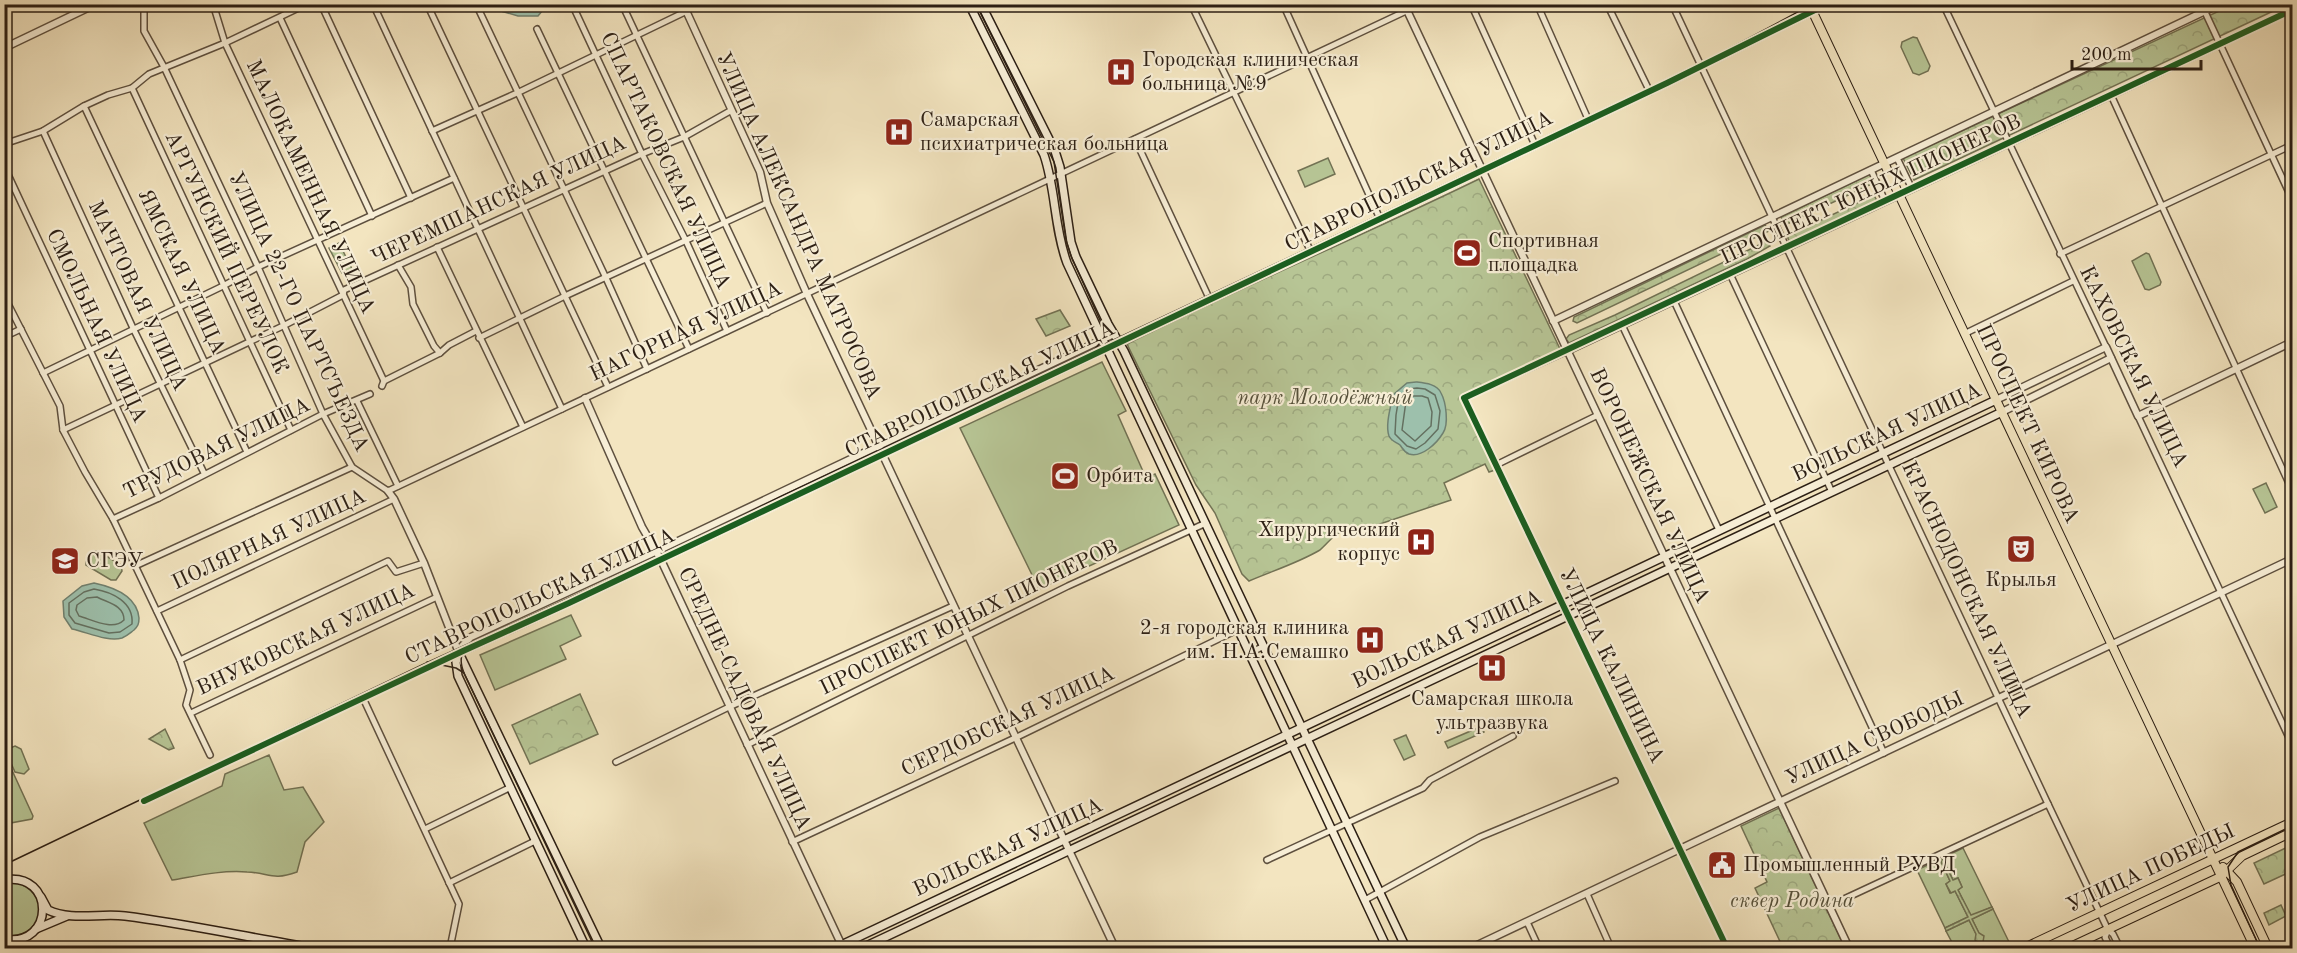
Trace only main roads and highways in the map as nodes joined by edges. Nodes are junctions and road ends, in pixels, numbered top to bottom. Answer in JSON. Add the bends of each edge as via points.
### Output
{"nodes":[{"id":1,"x":969,"y":4,"type":"edge"},
{"id":2,"x":981,"y":4,"type":"edge"},
{"id":3,"x":1811,"y":8,"type":"edge"},
{"id":4,"x":1996,"y":400,"type":"junction"},
{"id":5,"x":2002,"y":412,"type":"junction"},
{"id":6,"x":1302,"y":727,"type":"junction"},
{"id":7,"x":1286,"y":735,"type":"junction"},
{"id":8,"x":1308,"y":739,"type":"junction"},
{"id":9,"x":1292,"y":746,"type":"junction"},
{"id":10,"x":2292,"y":822,"type":"edge"},
{"id":11,"x":2292,"y":832,"type":"edge"},
{"id":12,"x":2212,"y":860,"type":"junction"},
{"id":13,"x":2194,"y":868,"type":"junction"},
{"id":14,"x":2226,"y":869,"type":"junction"},
{"id":15,"x":4,"y":874,"type":"edge"},
{"id":16,"x":2220,"y":877,"type":"junction"},
{"id":17,"x":8,"y":879,"type":"edge"},
{"id":18,"x":2202,"y":885,"type":"junction"},
{"id":19,"x":41,"y":897,"type":"junction"},
{"id":20,"x":70,"y":915,"type":"junction"},
{"id":21,"x":36,"y":929,"type":"junction"},
{"id":22,"x":22,"y":938,"type":"junction"},
{"id":23,"x":4,"y":939,"type":"edge"},
{"id":24,"x":840,"y":947,"type":"edge"},
{"id":25,"x":15,"y":948,"type":"edge"},
{"id":26,"x":314,"y":948,"type":"edge"},
{"id":27,"x":586,"y":948,"type":"edge"},
{"id":28,"x":601,"y":948,"type":"edge"},
{"id":29,"x":862,"y":948,"type":"edge"},
{"id":30,"x":1387,"y":948,"type":"edge"},
{"id":31,"x":1406,"y":948,"type":"edge"},
{"id":32,"x":2024,"y":948,"type":"edge"},
{"id":33,"x":2068,"y":948,"type":"edge"},
{"id":34,"x":2255,"y":948,"type":"edge"},
{"id":35,"x":2268,"y":948,"type":"edge"}],
"edges":[{"from":1,"to":7,"type":"main road","via":[[1038,140],[1050,179],[1060,244],[1105,348]]},
{"from":2,"to":6,"type":"main road","via":[[1055,152],[1076,258]]},
{"from":3,"to":4,"type":"main road","name":"ПРОСПЕКТ КИРОВА"},
{"from":4,"to":5,"type":"main road","name":"ПРОСПЕКТ КИРОВА"},
{"from":4,"to":6,"type":"main road","name":"ВОЛЬСКАЯ УЛИЦА"},
{"from":5,"to":8,"type":"main road","name":"ВОЛЬСКАЯ УЛИЦА"},
{"from":5,"to":12,"type":"main road","name":"ПРОСПЕКТ КИРОВА"},
{"from":6,"to":7,"type":"main road","name":"ВОЛЬСКАЯ УЛИЦА"},
{"from":6,"to":8,"type":"main road"},
{"from":7,"to":9,"type":"main road"},
{"from":7,"to":24,"type":"main road","name":"ВОЛЬСКАЯ УЛИЦА"},
{"from":8,"to":9,"type":"main road","name":"ВОЛЬСКАЯ УЛИЦА"},
{"from":8,"to":31,"type":"main road"},
{"from":9,"to":29,"type":"main road","name":"ВОЛЬСКАЯ УЛИЦА"},
{"from":9,"to":30,"type":"main road"},
{"from":10,"to":12,"type":"main road","name":"УЛИЦА ПОБЕДЫ"},
{"from":11,"to":14,"type":"main road","name":"УЛИЦА ПОБЕДЫ","via":[[2242,856]]},
{"from":12,"to":13,"type":"main road","name":"УЛИЦА ПОБЕДЫ"},
{"from":12,"to":14,"type":"main road"},
{"from":12,"to":16,"type":"main road","name":"ПРОСПЕКТ КИРОВА"},
{"from":13,"to":18,"type":"main road","via":[[2203,870],[2206,879]]},
{"from":13,"to":32,"type":"main road","name":"УЛИЦА ПОБЕДЫ"},
{"from":14,"to":16,"type":"main road","name":"УЛИЦА ПОБЕДЫ"},
{"from":14,"to":35,"type":"main road","via":[[2237,882]]},
{"from":15,"to":17,"type":"main road"},
{"from":16,"to":18,"type":"main road","name":"УЛИЦА ПОБЕДЫ"},
{"from":16,"to":34,"type":"main road","name":"ПРОСПЕКТ КИРОВА"},
{"from":17,"to":19,"type":"main road","via":[[31,885]]},
{"from":18,"to":33,"type":"main road","name":"УЛИЦА ПОБЕДЫ"},
{"from":19,"to":20,"type":"main road","via":[[48,910]]},
{"from":19,"to":21,"type":"main road","via":[[43,913]]},
{"from":20,"to":21,"type":"main road"},
{"from":20,"to":26,"type":"main road","via":[[141,918]]},
{"from":21,"to":22,"type":"main road"},
{"from":22,"to":23,"type":"main road"},
{"from":22,"to":25,"type":"main road"},
{"from":27,"to":28,"type":"main road","name":"УЛИЦА 22-ГО ПАРТСЪЕЗДА","via":[[458,676],[459,653]]}]}
